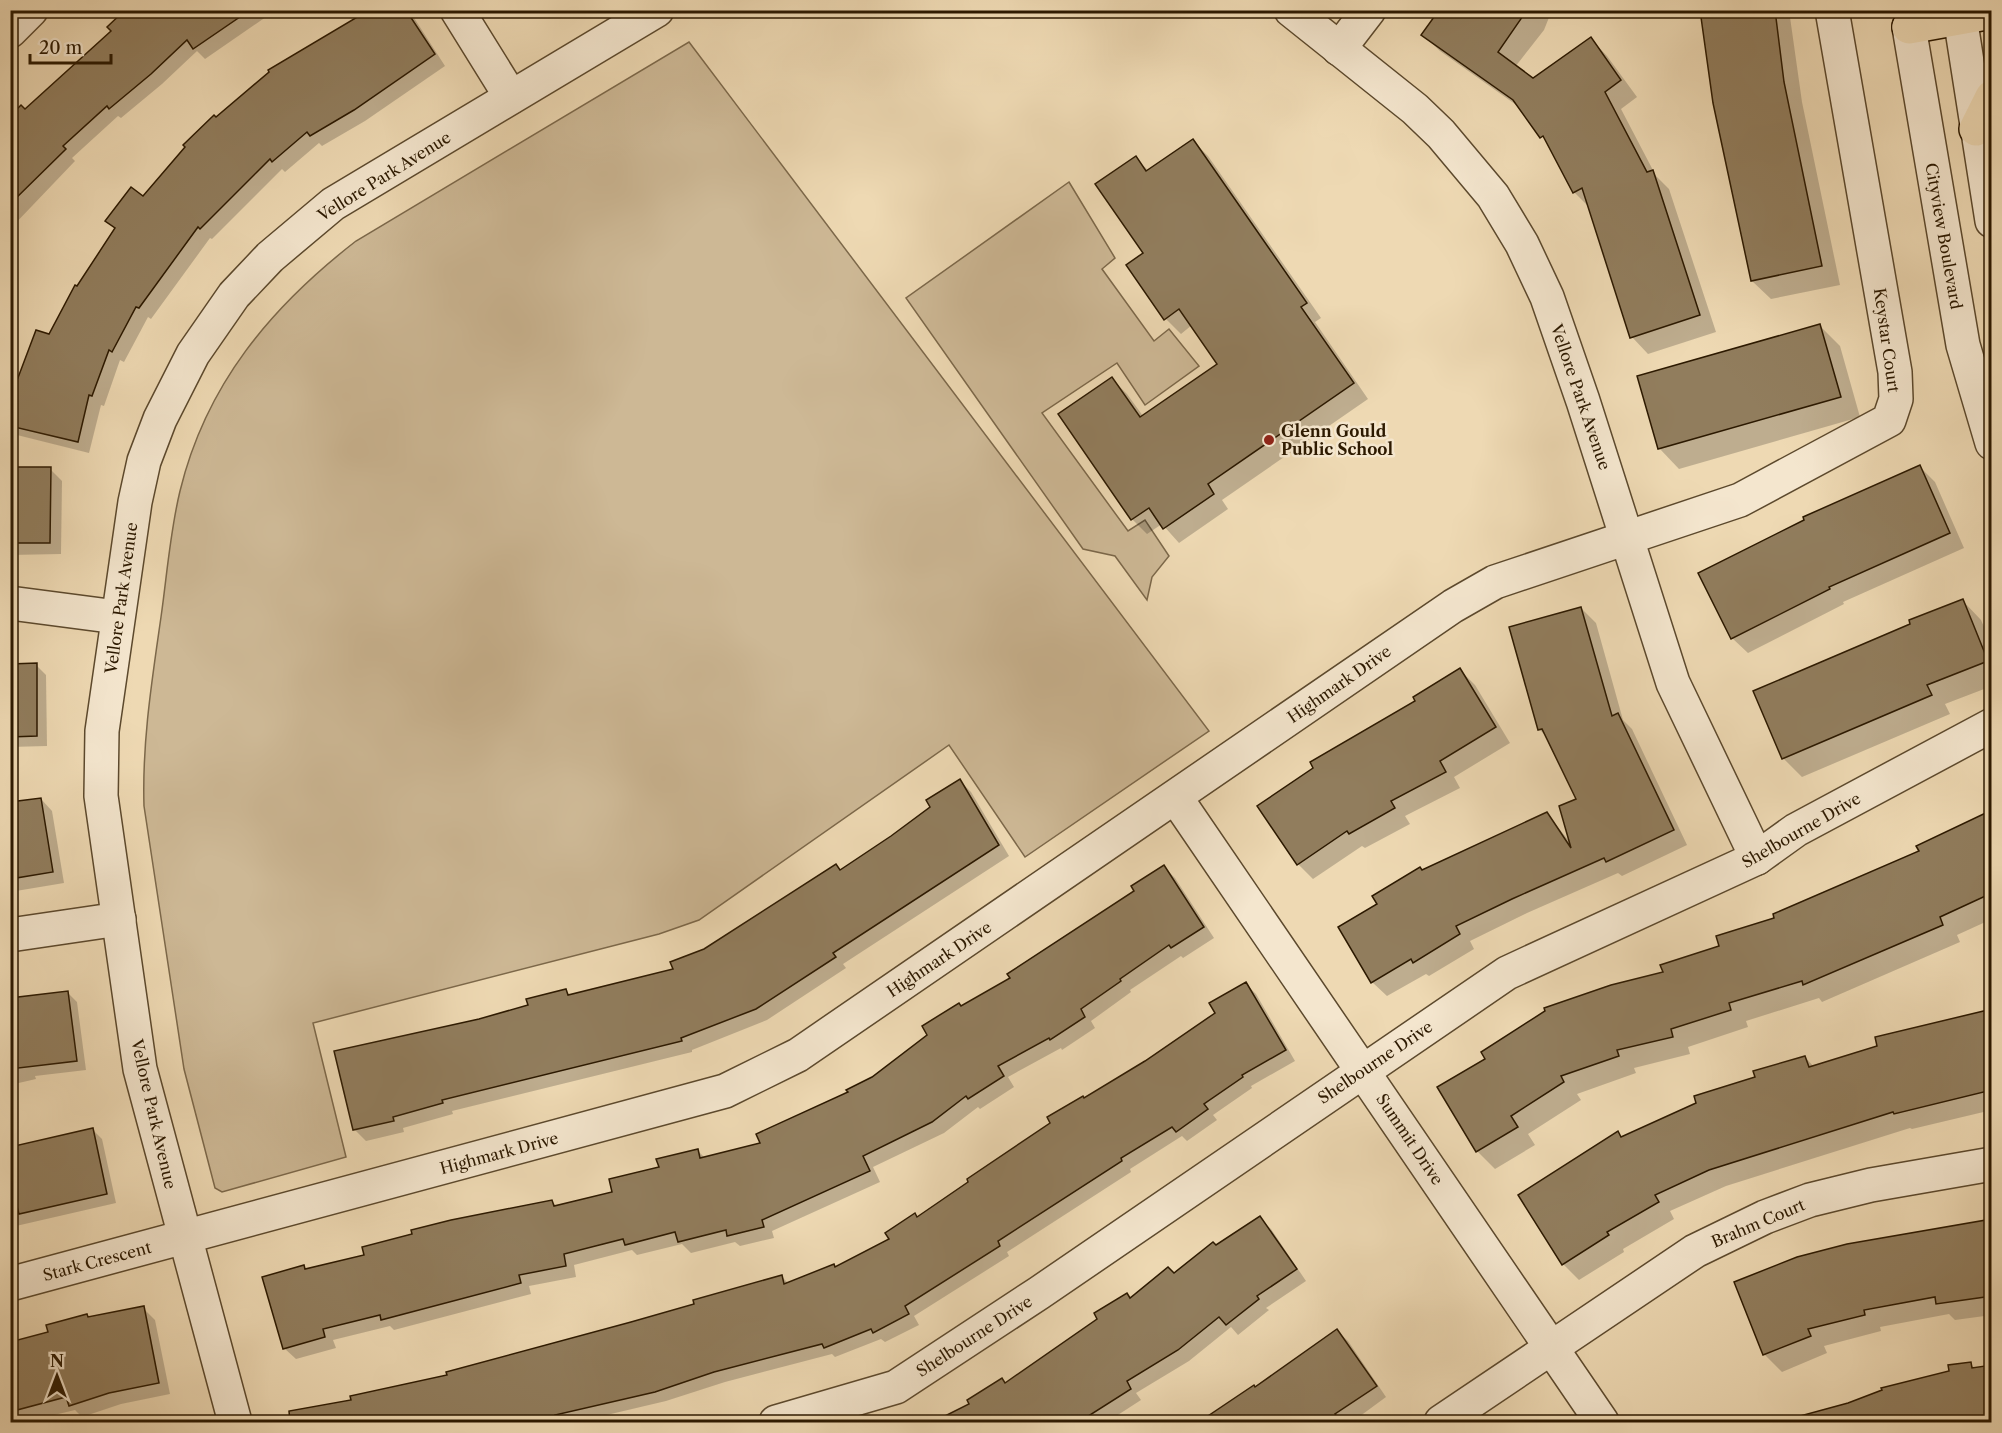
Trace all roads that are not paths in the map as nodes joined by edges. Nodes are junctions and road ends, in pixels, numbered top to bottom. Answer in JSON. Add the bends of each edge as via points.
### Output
{"nodes":[{"id":1,"x":31,"y":10,"type":"edge"},
{"id":2,"x":457,"y":10,"type":"edge"},
{"id":3,"x":657,"y":10,"type":"edge"},
{"id":4,"x":1291,"y":10,"type":"edge"},
{"id":5,"x":1369,"y":10,"type":"edge"},
{"id":6,"x":1832,"y":10,"type":"edge"},
{"id":7,"x":1992,"y":12,"type":"edge"},
{"id":8,"x":1960,"y":17,"type":"junction"},
{"id":9,"x":1909,"y":27,"type":"joint"},
{"id":10,"x":10,"y":31,"type":"edge"},
{"id":11,"x":1339,"y":49,"type":"junction"},
{"id":12,"x":511,"y":97,"type":"junction"},
{"id":13,"x":1992,"y":97,"type":"edge"},
{"id":14,"x":1976,"y":129,"type":"junction"},
{"id":15,"x":1992,"y":221,"type":"edge"},
{"id":16,"x":1992,"y":443,"type":"edge"},
{"id":17,"x":1628,"y":538,"type":"junction"},
{"id":18,"x":10,"y":603,"type":"edge"},
{"id":19,"x":117,"y":617,"type":"junction"},
{"id":20,"x":1992,"y":725,"type":"edge"},
{"id":21,"x":1176,"y":798,"type":"junction"},
{"id":22,"x":1757,"y":858,"type":"junction"},
{"id":23,"x":118,"y":919,"type":"junction"},
{"id":24,"x":10,"y":935,"type":"edge"},
{"id":25,"x":1364,"y":1070,"type":"junction"},
{"id":26,"x":1992,"y":1164,"type":"edge"},
{"id":27,"x":184,"y":1238,"type":"junction"},
{"id":28,"x":10,"y":1284,"type":"edge"},
{"id":29,"x":1551,"y":1347,"type":"junction"},
{"id":30,"x":234,"y":1422,"type":"edge"},
{"id":31,"x":776,"y":1422,"type":"edge"},
{"id":32,"x":1441,"y":1422,"type":"edge"},
{"id":33,"x":1602,"y":1422,"type":"edge"}],
"edges":[{"from":1,"to":10,"type":"street"},
{"from":2,"to":12,"type":"street"},
{"from":3,"to":12,"type":"street","name":"Vellore Park Avenue"},
{"from":4,"to":11,"type":"street","name":"Vellore Park Avenue"},
{"from":5,"to":11,"type":"street"},
{"from":6,"to":17,"type":"street","name":"Keystar Court","via":[[1895,372],[1895,409],[1889,420],[1740,500]]},
{"from":7,"to":8,"type":"highway"},
{"from":8,"to":9,"type":"highway"},
{"from":8,"to":14,"type":"street"},
{"from":9,"to":16,"type":"street","name":"Cityview Boulevard","via":[[1963,345]]},
{"from":11,"to":17,"type":"street","name":"Vellore Park Avenue","via":[[1441,135],[1488,189],[1513,227],[1547,297]]},
{"from":12,"to":19,"type":"street","name":"Vellore Park Avenue","via":[[333,204],[270,257],[214,320],[175,386],[144,461]]},
{"from":13,"to":14,"type":"highway"},
{"from":14,"to":15,"type":"street"},
{"from":17,"to":21,"type":"street","name":"Highmark Drive","via":[[1495,582],[1453,606]]},
{"from":17,"to":22,"type":"street","name":"Vellore Park Avenue","via":[[1673,683]]},
{"from":18,"to":19,"type":"street"},
{"from":19,"to":23,"type":"street","name":"Vellore Park Avenue","via":[[102,731],[100,782]]},
{"from":20,"to":22,"type":"street","name":"Shelbourne Drive","via":[[1796,830]]},
{"from":21,"to":25,"type":"street","name":"Summit Drive"},
{"from":21,"to":27,"type":"street","name":"Highmark Drive","via":[[798,1055],[749,1082]]},
{"from":22,"to":25,"type":"street","name":"Shelbourne Drive","via":[[1507,973]]},
{"from":23,"to":24,"type":"street"},
{"from":23,"to":27,"type":"street","name":"Vellore Park Avenue","via":[[140,1069]]},
{"from":25,"to":29,"type":"street","name":"Summit Drive"},
{"from":25,"to":31,"type":"street","name":"Shelbourne Drive","via":[[1098,1254],[896,1387]]},
{"from":26,"to":29,"type":"street","name":"Brahm Court","via":[[1871,1185],[1810,1200],[1765,1217],[1695,1251]]},
{"from":27,"to":28,"type":"street","name":"Stark Crescent"},
{"from":27,"to":30,"type":"street","name":"Vellore Park Avenue"},
{"from":29,"to":32,"type":"street","name":"Brahm Court"},
{"from":29,"to":33,"type":"street","name":"Summit Drive"}]}
